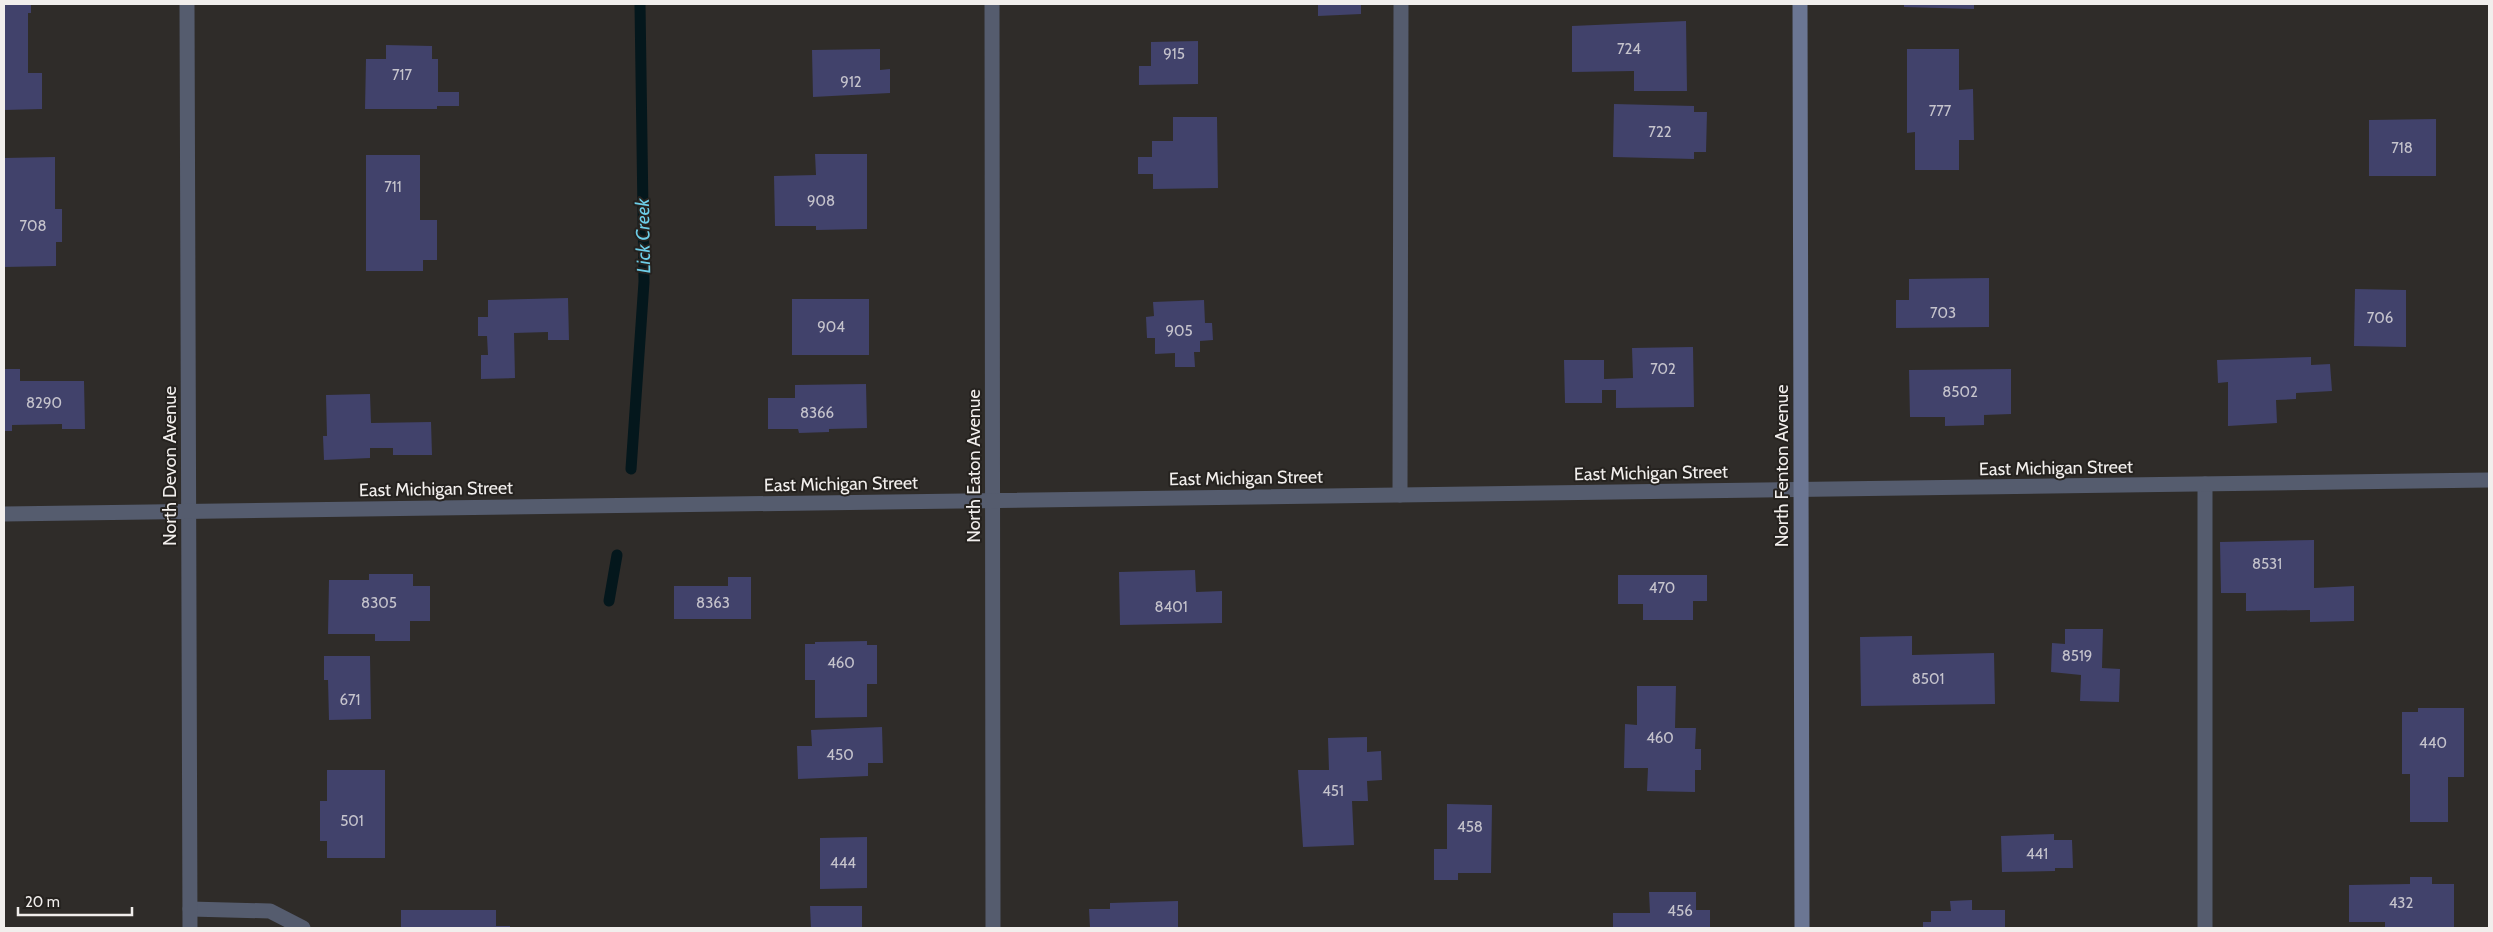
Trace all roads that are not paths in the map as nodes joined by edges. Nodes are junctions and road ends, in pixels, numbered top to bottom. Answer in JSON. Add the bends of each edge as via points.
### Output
{"nodes":[{"id":1,"x":186,"y":4,"type":"edge"},
{"id":2,"x":992,"y":4,"type":"edge"},
{"id":3,"x":1401,"y":4,"type":"edge"},
{"id":4,"x":1800,"y":4,"type":"edge"},
{"id":5,"x":2489,"y":480,"type":"edge"},
{"id":6,"x":2205,"y":484,"type":"junction"},
{"id":7,"x":1801,"y":490,"type":"junction"},
{"id":8,"x":1400,"y":495,"type":"junction"},
{"id":9,"x":992,"y":500,"type":"junction"},
{"id":10,"x":188,"y":512,"type":"junction"},
{"id":11,"x":4,"y":514,"type":"edge"},
{"id":12,"x":190,"y":909,"type":"junction"},
{"id":13,"x":190,"y":928,"type":"edge"},
{"id":14,"x":303,"y":928,"type":"edge"},
{"id":15,"x":993,"y":928,"type":"edge"},
{"id":16,"x":1802,"y":928,"type":"edge"},
{"id":17,"x":2205,"y":928,"type":"edge"}],
"edges":[{"from":1,"to":10,"type":"street","name":"North Devon Avenue"},
{"from":2,"to":9,"type":"street","name":"North Eaton Avenue"},
{"from":3,"to":8,"type":"street"},
{"from":4,"to":7,"type":"street","name":"North Fenton Avenue"},
{"from":5,"to":6,"type":"street","name":"East Michigan Street"},
{"from":6,"to":7,"type":"street","name":"East Michigan Street"},
{"from":6,"to":17,"type":"street"},
{"from":7,"to":8,"type":"street","name":"East Michigan Street"},
{"from":7,"to":16,"type":"street","name":"North Fenton Avenue"},
{"from":8,"to":9,"type":"street","name":"East Michigan Street"},
{"from":9,"to":10,"type":"street","name":"East Michigan Street"},
{"from":9,"to":15,"type":"street","name":"North Eaton Avenue"},
{"from":10,"to":11,"type":"street","name":"East Michigan Street"},
{"from":10,"to":12,"type":"street","name":"North Devon Avenue"},
{"from":12,"to":13,"type":"street","name":"North Devon Avenue"},
{"from":12,"to":14,"type":"street","via":[[270,912]]}]}
